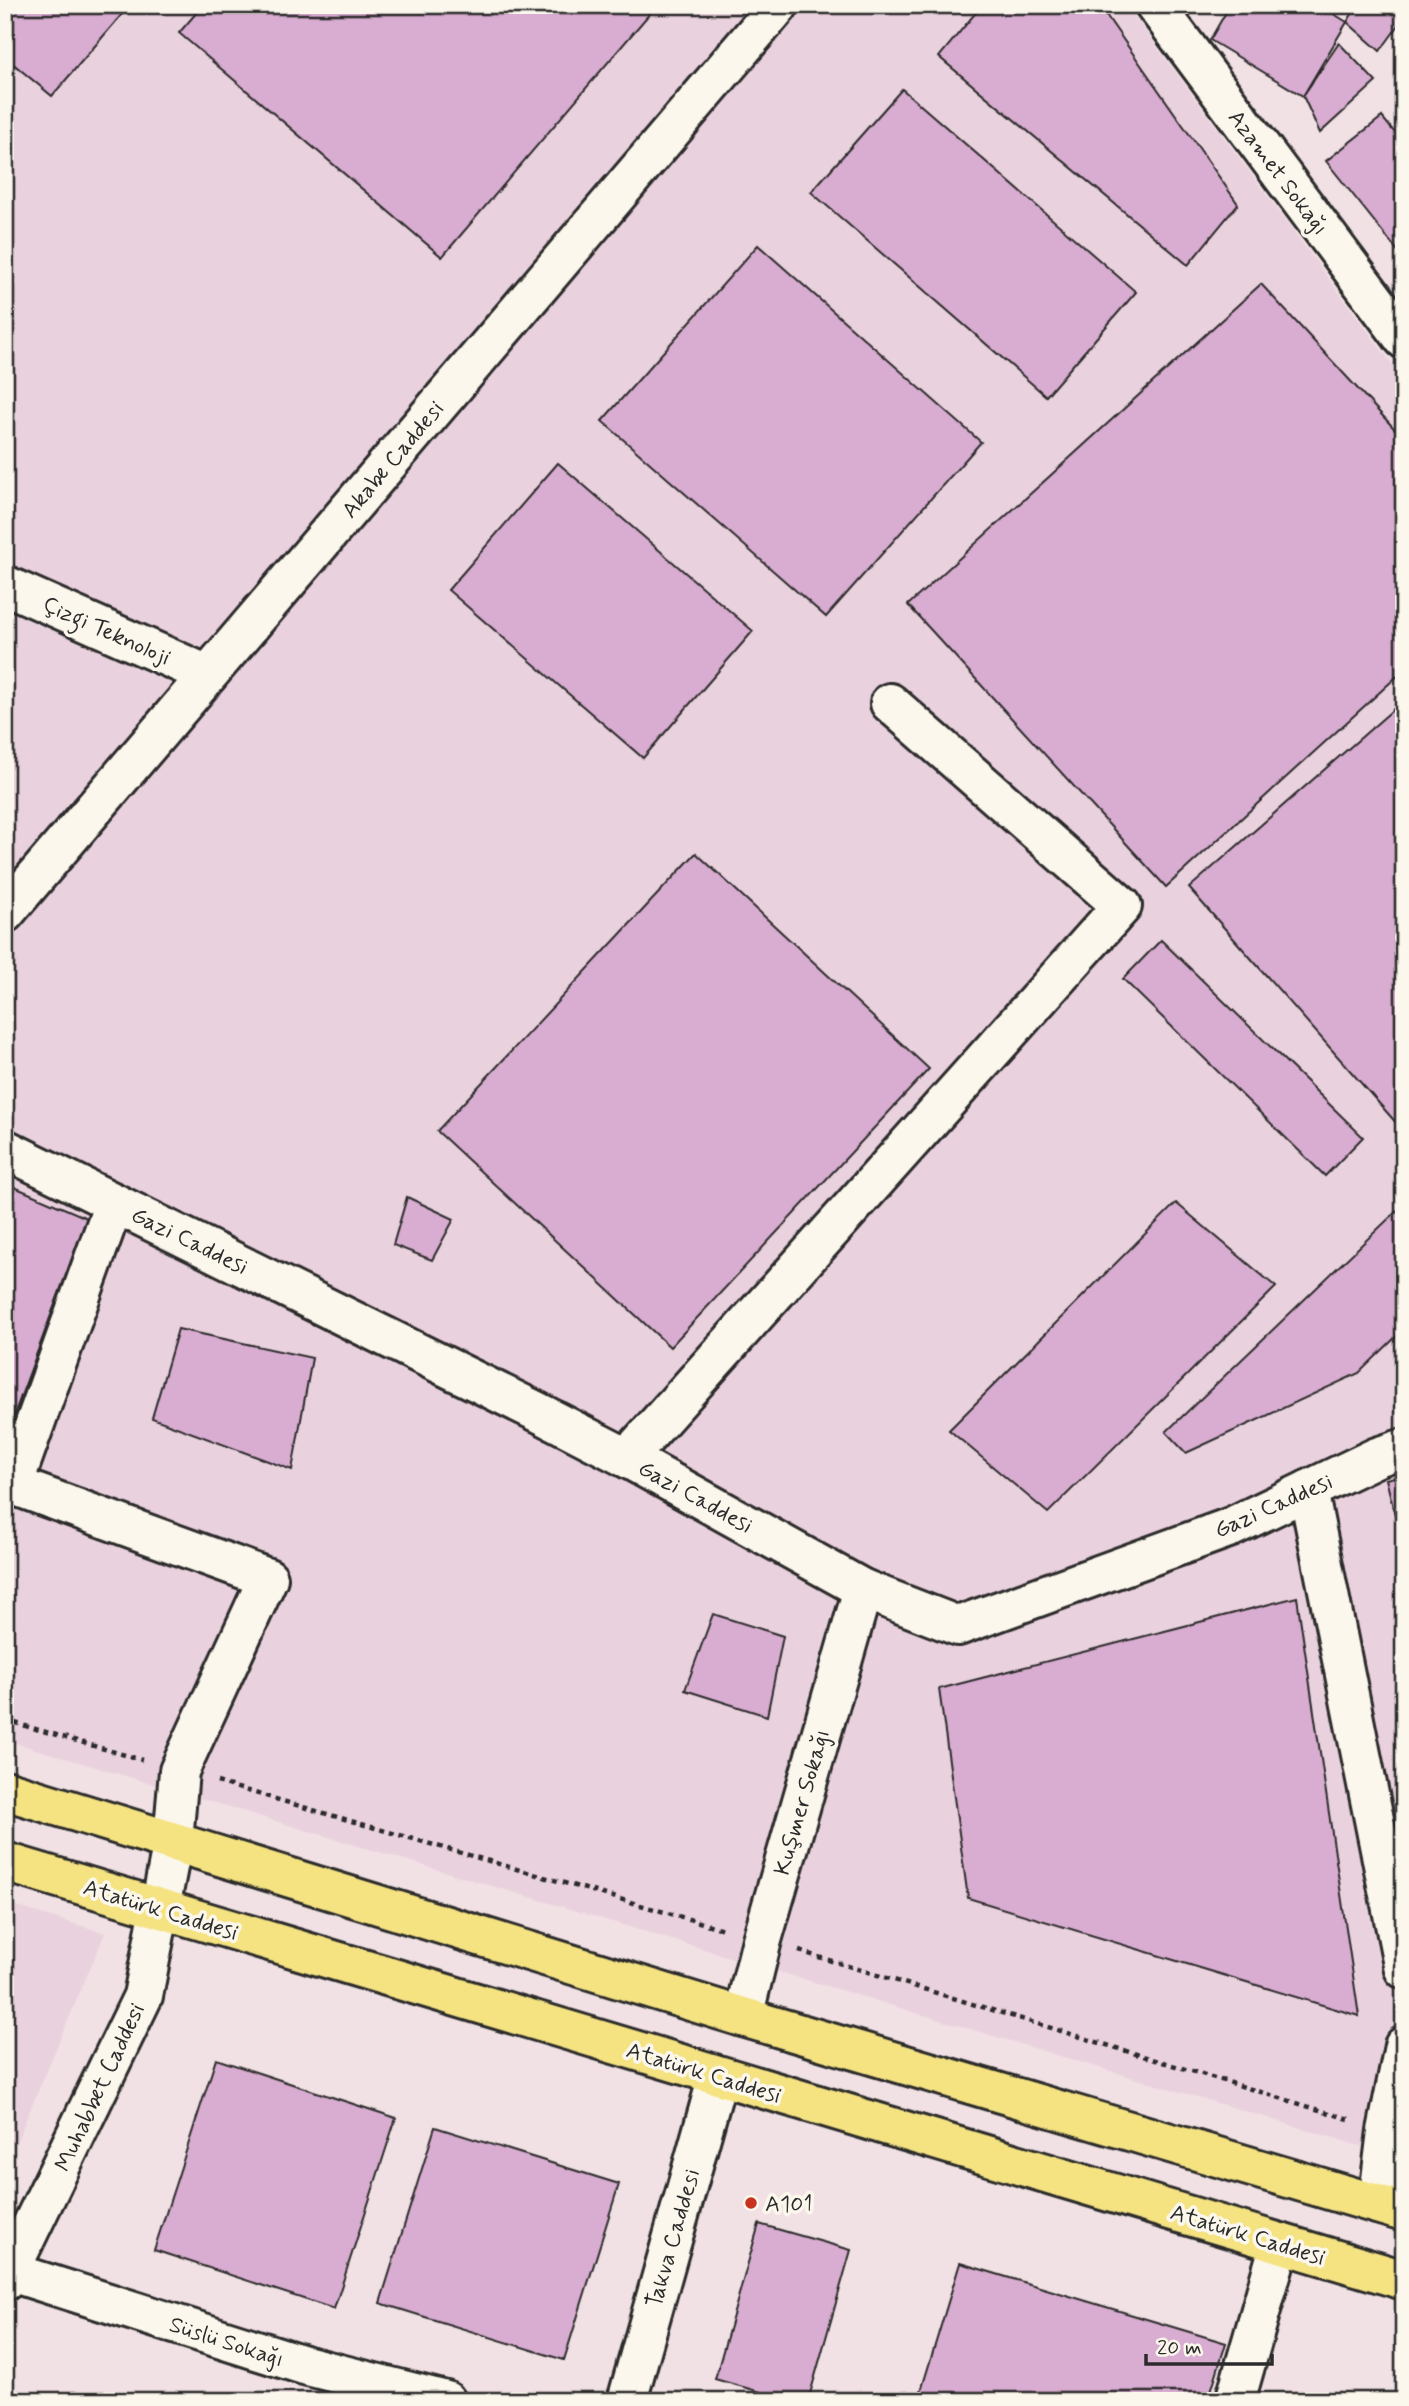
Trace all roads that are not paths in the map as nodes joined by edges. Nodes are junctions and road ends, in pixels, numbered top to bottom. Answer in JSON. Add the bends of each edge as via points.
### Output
{"nodes":[{"id":1,"x":779,"y":5,"type":"edge"},
{"id":2,"x":1154,"y":5,"type":"edge"},
{"id":3,"x":1404,"y":339,"type":"edge"},
{"id":4,"x":5,"y":585,"type":"edge"},
{"id":5,"x":208,"y":675,"type":"junction"},
{"id":6,"x":890,"y":703,"type":"dead end"},
{"id":7,"x":5,"y":913,"type":"edge"},
{"id":8,"x":5,"y":1149,"type":"edge"},
{"id":9,"x":114,"y":1203,"type":"junction"},
{"id":10,"x":1404,"y":1448,"type":"edge"},
{"id":11,"x":626,"y":1458,"type":"junction"},
{"id":12,"x":1308,"y":1490,"type":"junction"},
{"id":13,"x":863,"y":1589,"type":"junction"},
{"id":14,"x":5,"y":1790,"type":"edge"},
{"id":15,"x":173,"y":1841,"type":"junction"},
{"id":16,"x":5,"y":1862,"type":"edge"},
{"id":17,"x":159,"y":1909,"type":"junction"},
{"id":18,"x":1404,"y":1969,"type":"edge"},
{"id":19,"x":743,"y":2017,"type":"junction"},
{"id":20,"x":1404,"y":2046,"type":"edge"},
{"id":21,"x":718,"y":2076,"type":"junction"},
{"id":22,"x":1391,"y":2208,"type":"edge"},
{"id":23,"x":1280,"y":2243,"type":"junction"},
{"id":24,"x":8,"y":2277,"type":"edge"},
{"id":25,"x":1404,"y":2280,"type":"edge"},
{"id":26,"x":446,"y":2401,"type":"edge"},
{"id":27,"x":627,"y":2401,"type":"edge"},
{"id":28,"x":1235,"y":2401,"type":"edge"}],
"edges":[{"from":1,"to":5,"type":"street","name":"Akabe Caddesi"},
{"from":2,"to":3,"type":"street","name":"Azamet Sokağı"},
{"from":4,"to":5,"type":"street","name":"Çizgi Teknoloji"},
{"from":5,"to":7,"type":"street","name":"Akabe Caddesi"},
{"from":6,"to":11,"type":"street","via":[[1122,906]]},
{"from":8,"to":9,"type":"street","name":"Gazi Caddesi"},
{"from":9,"to":11,"type":"street","name":"Gazi Caddesi"},
{"from":9,"to":15,"type":"street","name":"Muhabbet Caddesi","via":[[13,1485],[268,1578],[179,1771]]},
{"from":10,"to":12,"type":"street","name":"Gazi Caddesi"},
{"from":11,"to":13,"type":"street","name":"Gazi Caddesi"},
{"from":12,"to":13,"type":"street","name":"Gazi Caddesi","via":[[1231,1527],[958,1626]]},
{"from":12,"to":18,"type":"street"},
{"from":13,"to":19,"type":"street","name":"Kuşmer Sokağı"},
{"from":14,"to":15,"type":"main road"},
{"from":15,"to":17,"type":"street","name":"Muhabbet Caddesi"},
{"from":15,"to":19,"type":"main road"},
{"from":16,"to":17,"type":"main road","name":"Atatürk Caddesi"},
{"from":17,"to":21,"type":"main road","name":"Atatürk Caddesi"},
{"from":17,"to":24,"type":"street","name":"Muhabbet Caddesi","via":[[143,1996]]},
{"from":19,"to":22,"type":"main road"},
{"from":20,"to":22,"type":"street","via":[[1387,2131]]},
{"from":21,"to":23,"type":"main road","name":"Atatürk Caddesi"},
{"from":21,"to":27,"type":"street","name":"Takva Caddesi"},
{"from":23,"to":25,"type":"main road","name":"Atatürk Caddesi"},
{"from":23,"to":28,"type":"street"},
{"from":24,"to":26,"type":"street","name":"Süslü Sokağı","via":[[304,2365]]}]}
